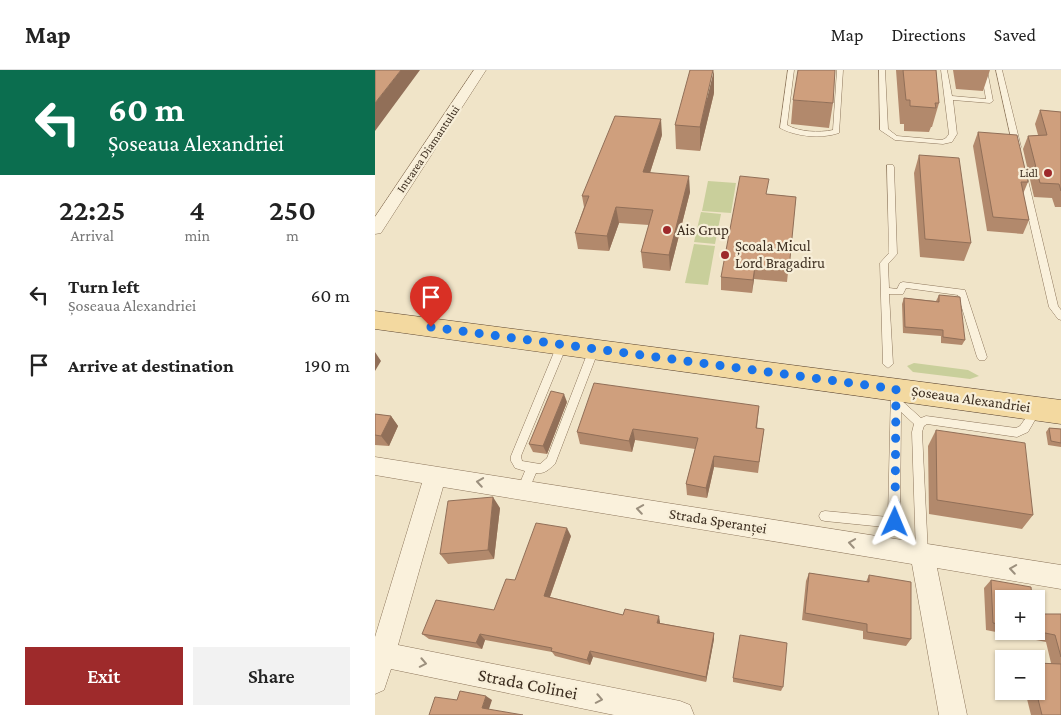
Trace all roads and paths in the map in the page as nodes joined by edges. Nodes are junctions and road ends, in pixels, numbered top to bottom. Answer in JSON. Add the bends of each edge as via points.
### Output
{"nodes":[{"id":1,"x":480,"y":70,"type":"edge"},
{"id":2,"x":791,"y":70,"type":"edge"},
{"id":3,"x":840,"y":70,"type":"edge"},
{"id":4,"x":882,"y":70,"type":"edge"},
{"id":5,"x":945,"y":70,"type":"edge"},
{"id":6,"x":984,"y":70,"type":"edge"},
{"id":7,"x":999,"y":70,"type":"edge"},
{"id":8,"x":949,"y":98,"type":"junction"},
{"id":9,"x":1019,"y":157,"type":"edge"},
{"id":10,"x":1021,"y":166,"type":"edge"},
{"id":11,"x":890,"y":168,"type":"dead end"},
{"id":12,"x":375,"y":228,"type":"edge"},
{"id":13,"x":885,"y":291,"type":"junction"},
{"id":14,"x":375,"y":309,"type":"edge"},
{"id":15,"x":1061,"y":317,"type":"edge"},
{"id":16,"x":375,"y":320,"type":"edge"},
{"id":17,"x":562,"y":345,"type":"junction"},
{"id":18,"x":594,"y":349,"type":"junction"},
{"id":19,"x":982,"y":357,"type":"dead end"},
{"id":20,"x":888,"y":364,"type":"dead end"},
{"id":21,"x":896,"y":396,"type":"junction"},
{"id":22,"x":1061,"y":398,"type":"edge"},
{"id":23,"x":1028,"y":407,"type":"junction"},
{"id":24,"x":1061,"y":412,"type":"edge"},
{"id":25,"x":920,"y":423,"type":"junction"},
{"id":26,"x":375,"y":466,"type":"edge"},
{"id":27,"x":532,"y":468,"type":"junction"},
{"id":28,"x":435,"y":475,"type":"junction"},
{"id":29,"x":523,"y":490,"type":"junction"},
{"id":30,"x":825,"y":516,"type":"dead end"},
{"id":31,"x":922,"y":554,"type":"junction"},
{"id":32,"x":1061,"y":577,"type":"edge"},
{"id":33,"x":379,"y":654,"type":"edge"},
{"id":34,"x":375,"y":681,"type":"edge"},
{"id":35,"x":680,"y":715,"type":"edge"},
{"id":36,"x":953,"y":715,"type":"edge"}],
"edges":[{"from":1,"to":12,"type":"street","name":"Intrarea Diamantului"},
{"from":2,"to":3,"type":"lane","via":[[783,126],[793,131],[828,133],[836,131]]},
{"from":4,"to":8,"type":"lane","via":[[884,130],[895,138],[949,140],[953,134]]},
{"from":5,"to":8,"type":"lane"},
{"from":6,"to":8,"type":"lane","via":[[990,101]]},
{"from":7,"to":9,"type":"lane"},
{"from":10,"to":15,"type":"lane","via":[[1054,307]]},
{"from":11,"to":13,"type":"lane","via":[[893,254],[884,263]]},
{"from":13,"to":19,"type":"lane","via":[[900,292],[903,285],[962,292]]},
{"from":13,"to":20,"type":"lane"},
{"from":14,"to":22,"type":"main road","name":"Șoseaua Alexandriei"},
{"from":16,"to":17,"type":"main road","name":"Șoseaua Alexandriei"},
{"from":17,"to":18,"type":"main road","name":"Șoseaua Alexandriei"},
{"from":17,"to":27,"type":"lane","via":[[516,456],[519,465]]},
{"from":18,"to":21,"type":"main road","name":"Șoseaua Alexandriei"},
{"from":18,"to":27,"type":"lane","via":[[551,461],[541,469]]},
{"from":21,"to":23,"type":"main road","name":"Șoseaua Alexandriei"},
{"from":21,"to":25,"type":"lane"},
{"from":21,"to":30,"type":"lane","via":[[894,523]]},
{"from":23,"to":24,"type":"main road","name":"Șoseaua Alexandriei"},
{"from":23,"to":25,"type":"lane","via":[[1029,420],[1017,434],[926,420]]},
{"from":25,"to":31,"type":"lane","via":[[917,432]]},
{"from":26,"to":28,"type":"street","name":"Strada Speranței"},
{"from":27,"to":29,"type":"lane"},
{"from":29,"to":28,"type":"street","name":"Strada Speranței","one_way":true},
{"from":28,"to":33,"type":"street"},
{"from":31,"to":29,"type":"street","name":"Strada Speranței","one_way":true},
{"from":32,"to":31,"type":"street","name":"Strada Speranței","one_way":true},
{"from":31,"to":36,"type":"street"},
{"from":33,"to":34,"type":"street"},
{"from":33,"to":35,"type":"street","name":"Strada Colinei","one_way":true}]}
